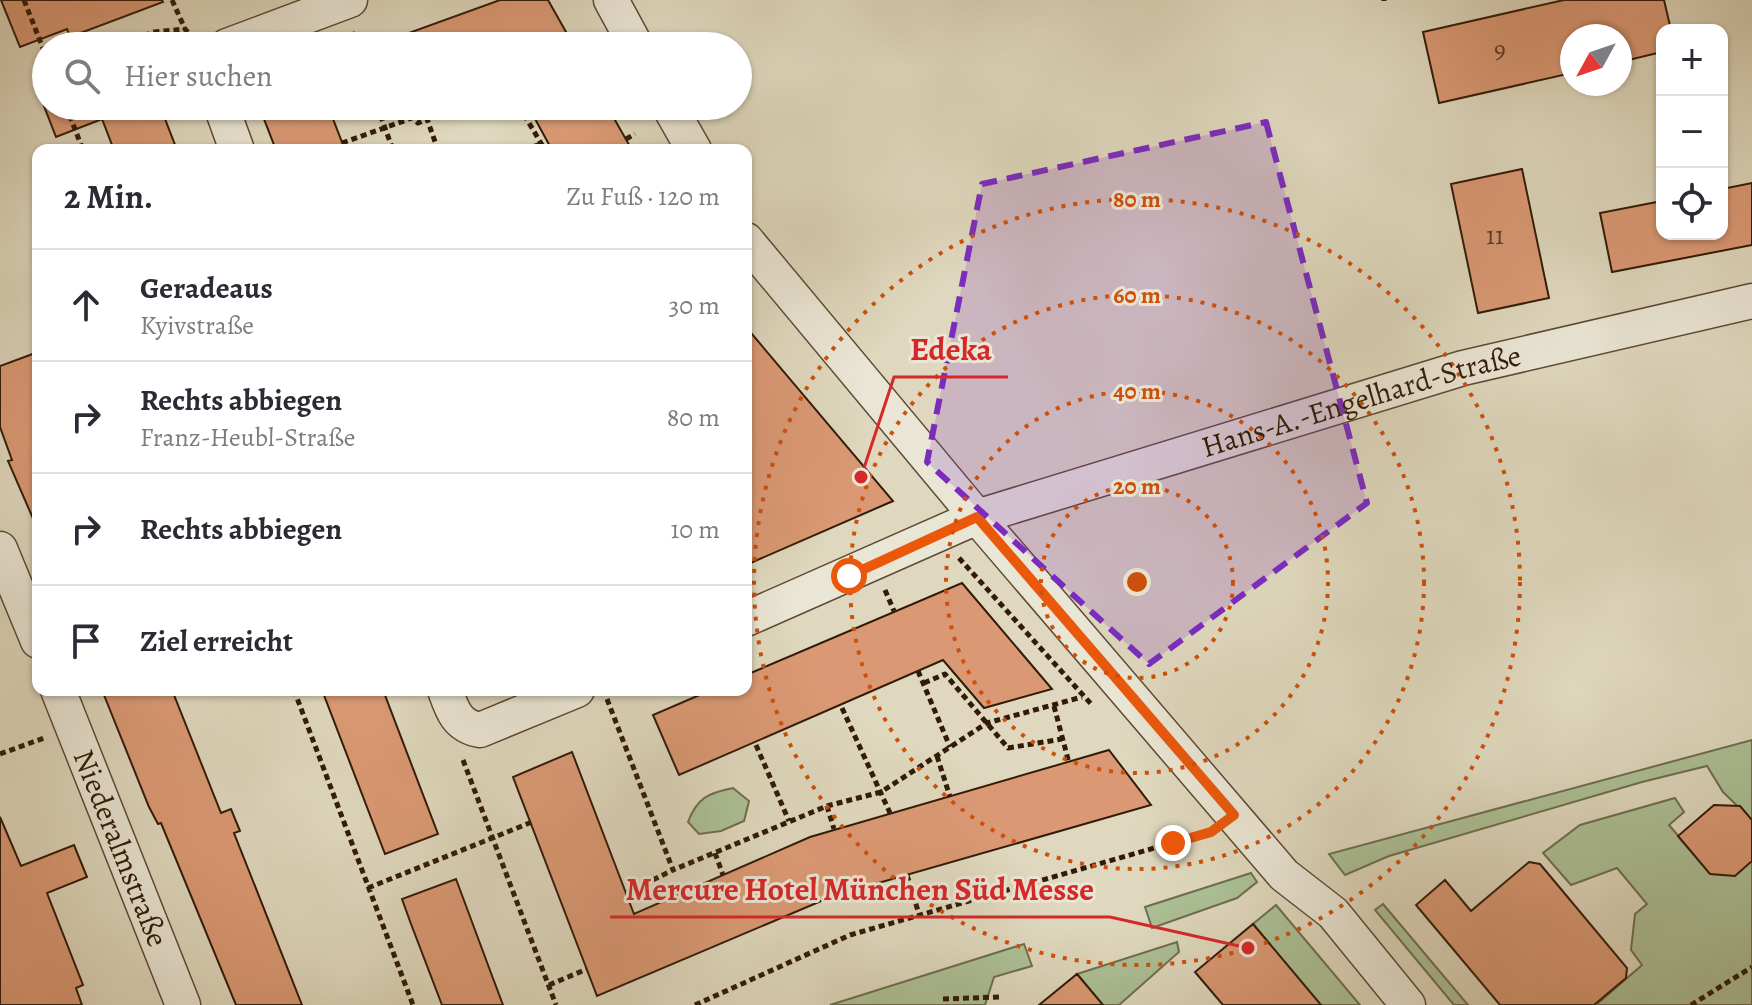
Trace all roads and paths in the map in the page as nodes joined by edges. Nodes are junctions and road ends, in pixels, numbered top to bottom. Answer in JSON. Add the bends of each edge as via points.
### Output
{"nodes":[{"id":1,"x":24,"y":0,"type":"edge"},
{"id":2,"x":172,"y":0,"type":"edge"},
{"id":3,"x":350,"y":0,"type":"edge"},
{"id":4,"x":611,"y":0,"type":"edge"},
{"id":5,"x":185,"y":29,"type":"junction"},
{"id":6,"x":37,"y":32,"type":"edge"},
{"id":7,"x":154,"y":32,"type":"edge"},
{"id":8,"x":188,"y":32,"type":"edge"},
{"id":9,"x":264,"y":32,"type":"edge"},
{"id":10,"x":628,"y":32,"type":"edge"},
{"id":11,"x":71,"y":120,"type":"edge"},
{"id":12,"x":226,"y":120,"type":"edge"},
{"id":13,"x":382,"y":120,"type":"edge"},
{"id":14,"x":406,"y":120,"type":"edge"},
{"id":15,"x":427,"y":120,"type":"edge"},
{"id":16,"x":527,"y":120,"type":"edge"},
{"id":17,"x":677,"y":120,"type":"edge"},
{"id":18,"x":385,"y":127,"type":"junction"},
{"id":19,"x":635,"y":134,"type":"dead end"},
{"id":20,"x":626,"y":139,"type":"dead end"},
{"id":21,"x":342,"y":143,"type":"dead end"},
{"id":22,"x":81,"y":144,"type":"edge"},
{"id":23,"x":235,"y":144,"type":"edge"},
{"id":24,"x":391,"y":144,"type":"edge"},
{"id":25,"x":436,"y":144,"type":"edge"},
{"id":26,"x":541,"y":144,"type":"edge"},
{"id":27,"x":691,"y":144,"type":"edge"},
{"id":28,"x":752,"y":247,"type":"edge"},
{"id":29,"x":1752,"y":301,"type":"edge"},
{"id":30,"x":977,"y":517,"type":"junction"},
{"id":31,"x":0,"y":549,"type":"edge"},
{"id":32,"x":752,"y":616,"type":"edge"},
{"id":33,"x":32,"y":626,"type":"edge"},
{"id":34,"x":918,"y":671,"type":"dead end"},
{"id":35,"x":924,"y":683,"type":"junction"},
{"id":36,"x":60,"y":696,"type":"edge"},
{"id":37,"x":296,"y":696,"type":"edge"},
{"id":38,"x":447,"y":696,"type":"edge"},
{"id":39,"x":562,"y":696,"type":"edge"},
{"id":40,"x":605,"y":696,"type":"edge"},
{"id":41,"x":1082,"y":697,"type":"dead end"},
{"id":42,"x":1054,"y":706,"type":"junction"},
{"id":43,"x":842,"y":708,"type":"dead end"},
{"id":44,"x":987,"y":723,"type":"junction"},
{"id":45,"x":73,"y":727,"type":"junction"},
{"id":46,"x":468,"y":728,"type":"junction"},
{"id":47,"x":1062,"y":739,"type":"junction"},
{"id":48,"x":756,"y":745,"type":"dead end"},
{"id":49,"x":950,"y":747,"type":"junction"},
{"id":50,"x":0,"y":754,"type":"edge"},
{"id":51,"x":937,"y":756,"type":"junction"},
{"id":52,"x":1069,"y":763,"type":"dead end"},
{"id":53,"x":881,"y":792,"type":"junction"},
{"id":54,"x":950,"y":797,"type":"dead end"},
{"id":55,"x":827,"y":806,"type":"junction"},
{"id":56,"x":890,"y":813,"type":"dead end"},
{"id":57,"x":1234,"y":815,"type":"junction"},
{"id":58,"x":789,"y":821,"type":"junction"},
{"id":59,"x":532,"y":822,"type":"dead end"},
{"id":60,"x":834,"y":829,"type":"dead end"},
{"id":61,"x":492,"y":837,"type":"junction"},
{"id":62,"x":715,"y":853,"type":"junction"},
{"id":63,"x":673,"y":870,"type":"junction"},
{"id":64,"x":723,"y":875,"type":"dead end"},
{"id":65,"x":907,"y":875,"type":"dead end"},
{"id":66,"x":368,"y":888,"type":"junction"},
{"id":67,"x":626,"y":893,"type":"dead end"},
{"id":68,"x":919,"y":914,"type":"junction"},
{"id":69,"x":1752,"y":967,"type":"edge"},
{"id":70,"x":587,"y":969,"type":"dead end"},
{"id":71,"x":549,"y":985,"type":"junction"},
{"id":72,"x":999,"y":997,"type":"dead end"},
{"id":73,"x":943,"y":999,"type":"dead end"},
{"id":74,"x":183,"y":1005,"type":"edge"},
{"id":75,"x":413,"y":1005,"type":"edge"},
{"id":76,"x":556,"y":1005,"type":"edge"},
{"id":77,"x":695,"y":1005,"type":"edge"},
{"id":78,"x":1408,"y":1005,"type":"edge"},
{"id":79,"x":1691,"y":1005,"type":"edge"}],
"edges":[{"from":1,"to":6,"type":"path"},
{"from":2,"to":5,"type":"path"},
{"from":3,"to":9,"type":"street"},
{"from":4,"to":10,"type":"street"},
{"from":5,"to":7,"type":"path"},
{"from":5,"to":8,"type":"path"},
{"from":11,"to":22,"type":"path"},
{"from":12,"to":23,"type":"street"},
{"from":13,"to":18,"type":"path"},
{"from":14,"to":18,"type":"path"},
{"from":15,"to":25,"type":"path"},
{"from":16,"to":26,"type":"path"},
{"from":17,"to":27,"type":"street"},
{"from":18,"to":21,"type":"path"},
{"from":18,"to":24,"type":"path"},
{"from":19,"to":20,"type":"path"},
{"from":28,"to":30,"type":"street"},
{"from":29,"to":30,"type":"street","name":"Hans-A.-Engelhard-Straße","via":[[1463,368]]},
{"from":30,"to":32,"type":"street","name":"Hans-A.-Engelhard-Straße"},
{"from":30,"to":57,"type":"street"},
{"from":31,"to":33,"type":"street"},
{"from":34,"to":35,"type":"path"},
{"from":35,"to":44,"type":"path","via":[[945,674]]},
{"from":35,"to":49,"type":"path"},
{"from":36,"to":45,"type":"street","name":"Niederalmstraße"},
{"from":37,"to":66,"type":"path"},
{"from":38,"to":46,"type":"street","via":[[455,717]]},
{"from":39,"to":46,"type":"street","via":[[480,730]]},
{"from":40,"to":63,"type":"path"},
{"from":41,"to":42,"type":"path"},
{"from":42,"to":44,"type":"path"},
{"from":42,"to":47,"type":"path"},
{"from":43,"to":53,"type":"path"},
{"from":44,"to":47,"type":"path","via":[[1008,748]]},
{"from":44,"to":49,"type":"path"},
{"from":45,"to":50,"type":"path"},
{"from":45,"to":74,"type":"street","name":"Niederalmstraße"},
{"from":46,"to":61,"type":"path","via":[[461,750]]},
{"from":47,"to":52,"type":"path"},
{"from":48,"to":58,"type":"path"},
{"from":49,"to":51,"type":"path"},
{"from":51,"to":53,"type":"path"},
{"from":51,"to":54,"type":"path"},
{"from":53,"to":55,"type":"path"},
{"from":53,"to":56,"type":"path"},
{"from":55,"to":58,"type":"path"},
{"from":55,"to":60,"type":"path"},
{"from":57,"to":68,"type":"path","via":[[1211,832]]},
{"from":57,"to":78,"type":"street","via":[[1284,875],[1333,913]]},
{"from":58,"to":62,"type":"path"},
{"from":59,"to":61,"type":"path"},
{"from":61,"to":66,"type":"path"},
{"from":61,"to":71,"type":"path"},
{"from":62,"to":63,"type":"path"},
{"from":62,"to":64,"type":"path"},
{"from":63,"to":67,"type":"path"},
{"from":65,"to":68,"type":"path"},
{"from":66,"to":75,"type":"path"},
{"from":68,"to":77,"type":"path","via":[[850,935]]},
{"from":69,"to":79,"type":"path"},
{"from":70,"to":71,"type":"path"},
{"from":71,"to":76,"type":"path"},
{"from":72,"to":73,"type":"path"}]}
